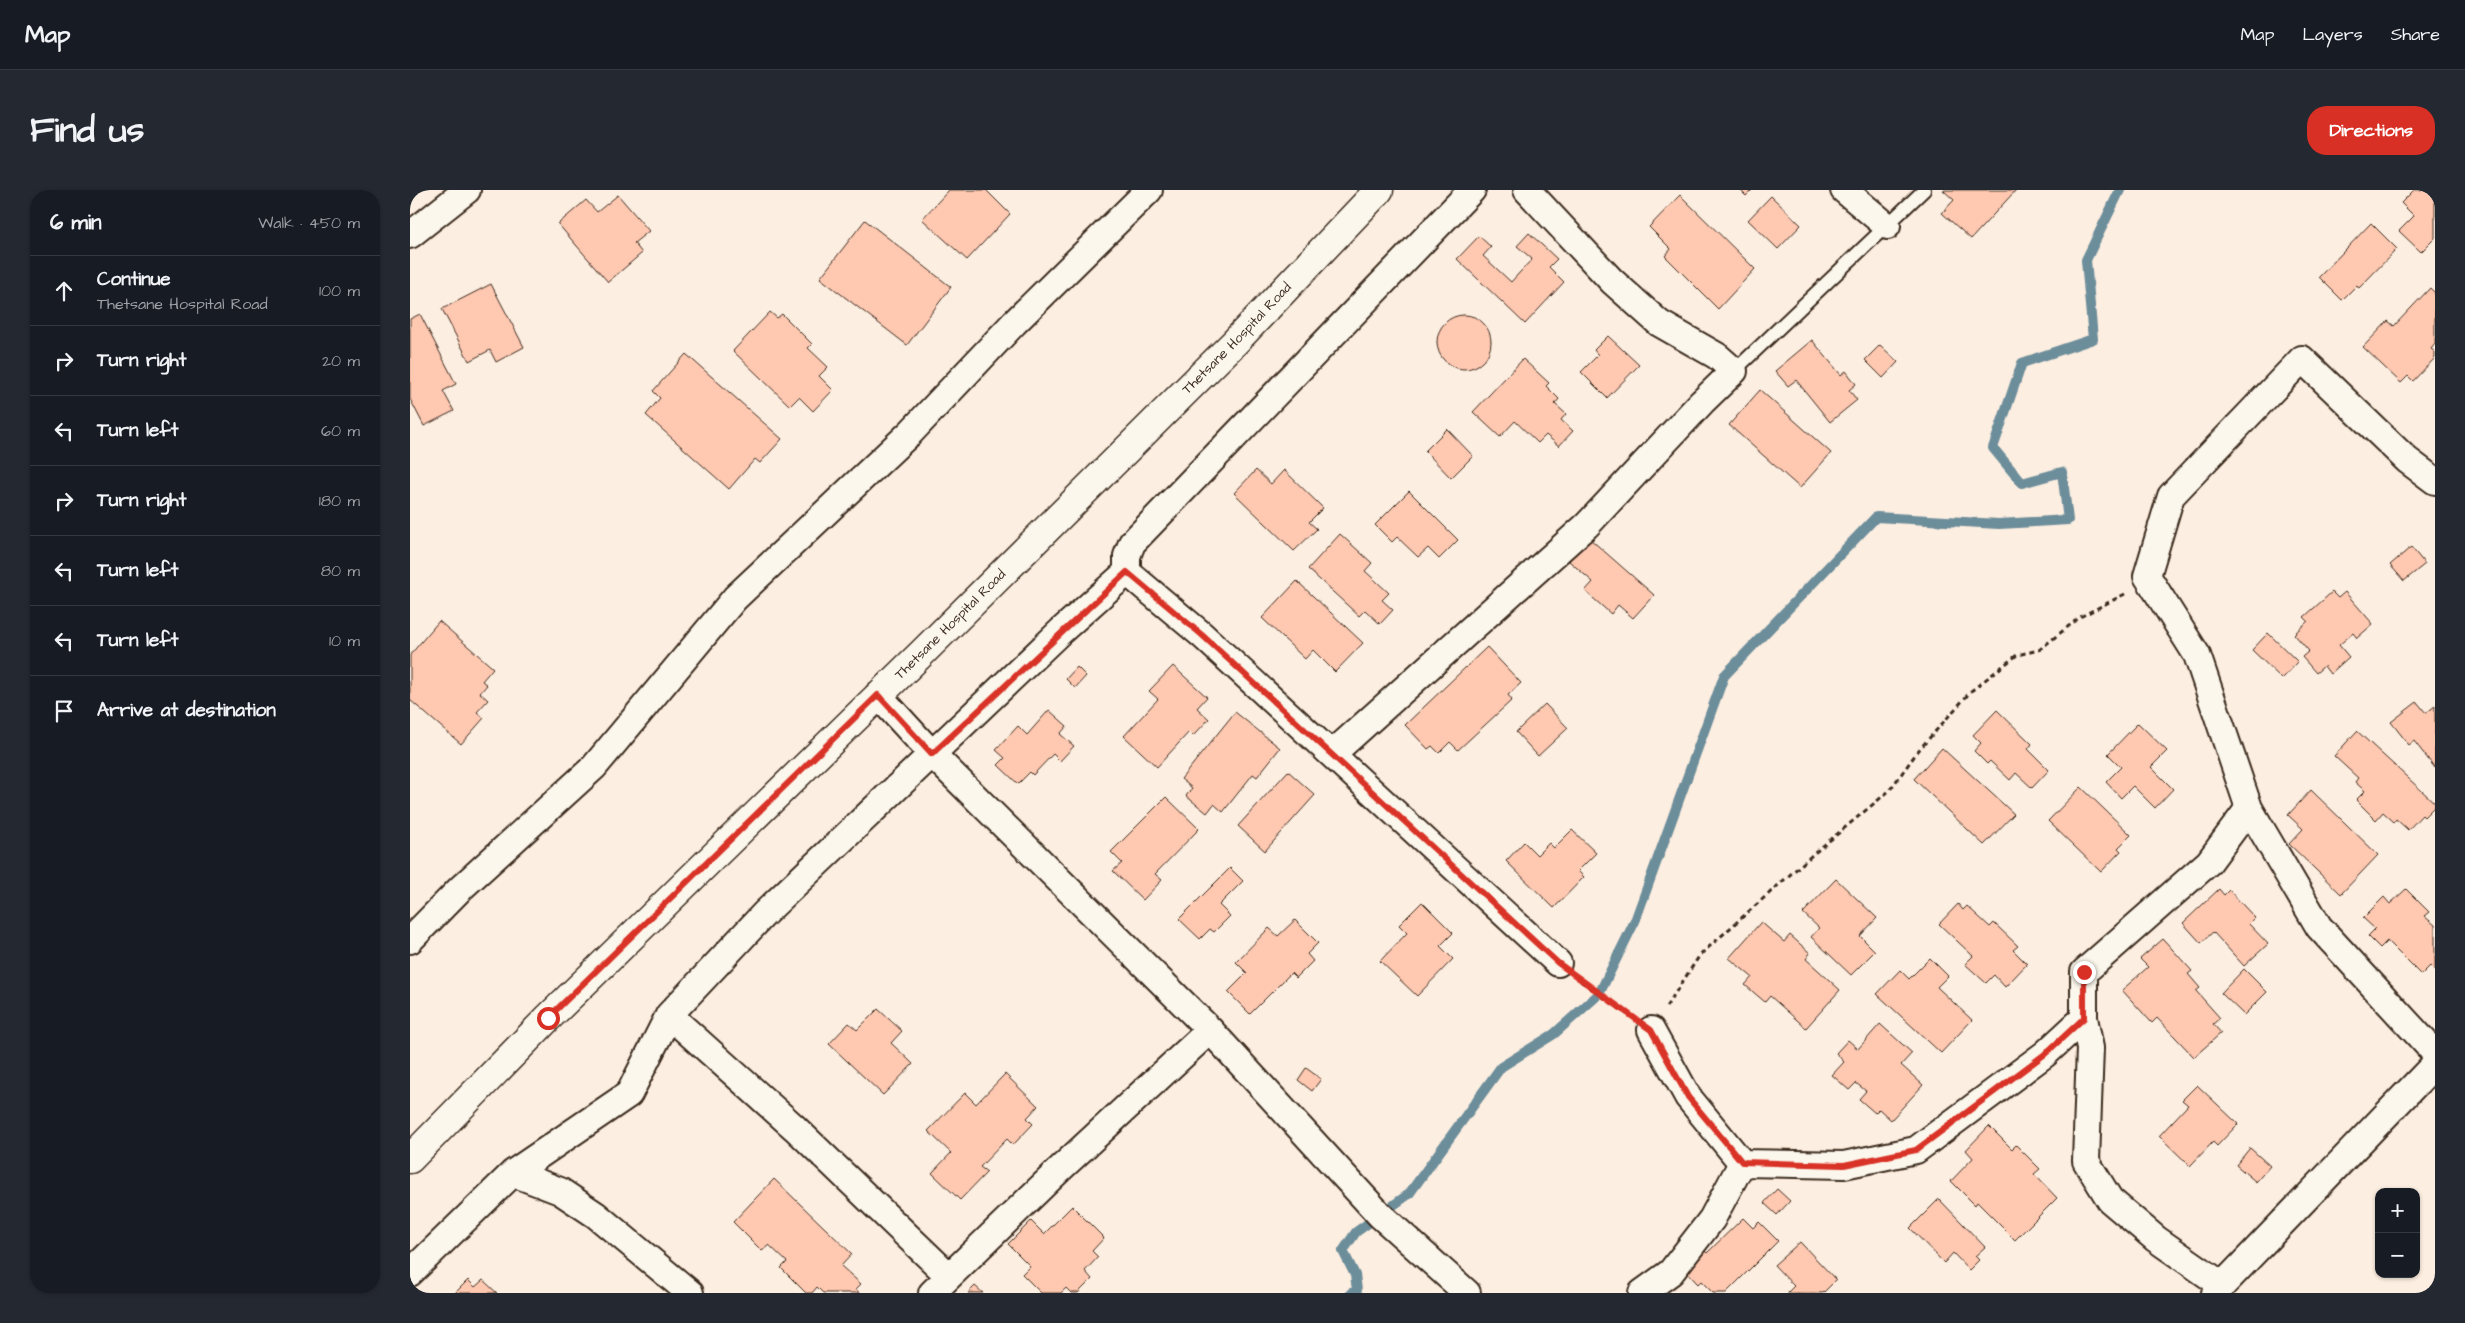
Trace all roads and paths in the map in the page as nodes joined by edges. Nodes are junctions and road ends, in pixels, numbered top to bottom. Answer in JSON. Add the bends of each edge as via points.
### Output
{"nodes":[{"id":1,"x":467,"y":190,"type":"edge"},
{"id":2,"x":1149,"y":190,"type":"edge"},
{"id":3,"x":1379,"y":190,"type":"edge"},
{"id":4,"x":1472,"y":190,"type":"edge"},
{"id":5,"x":1527,"y":190,"type":"edge"},
{"id":6,"x":1844,"y":190,"type":"edge"},
{"id":7,"x":1924,"y":190,"type":"edge"},
{"id":8,"x":1887,"y":226,"type":"junction"},
{"id":9,"x":410,"y":235,"type":"edge"},
{"id":10,"x":1734,"y":371,"type":"junction"},
{"id":11,"x":2435,"y":481,"type":"edge"},
{"id":12,"x":1127,"y":572,"type":"junction"},
{"id":13,"x":2147,"y":576,"type":"junction"},
{"id":14,"x":878,"y":695,"type":"junction"},
{"id":15,"x":932,"y":754,"type":"junction"},
{"id":16,"x":1332,"y":754,"type":"junction"},
{"id":17,"x":2248,"y":808,"type":"junction"},
{"id":18,"x":410,"y":940,"type":"edge"},
{"id":19,"x":1558,"y":963,"type":"joint"},
{"id":20,"x":669,"y":1015,"type":"junction"},
{"id":21,"x":2084,"y":1018,"type":"junction"},
{"id":22,"x":1210,"y":1030,"type":"junction"},
{"id":23,"x":1651,"y":1030,"type":"junction"},
{"id":24,"x":2435,"y":1053,"type":"edge"},
{"id":25,"x":2435,"y":1064,"type":"edge"},
{"id":26,"x":410,"y":1160,"type":"edge"},
{"id":27,"x":1742,"y":1162,"type":"junction"},
{"id":28,"x":513,"y":1173,"type":"junction"},
{"id":29,"x":410,"y":1273,"type":"edge"},
{"id":30,"x":940,"y":1284,"type":"edge"},
{"id":31,"x":2219,"y":1289,"type":"edge"},
{"id":32,"x":1464,"y":1292,"type":"edge"},
{"id":33,"x":690,"y":1293,"type":"edge"},
{"id":34,"x":1642,"y":1293,"type":"edge"}],
"edges":[{"from":1,"to":9,"type":"street"},
{"from":2,"to":18,"type":"street","via":[[1014,322],[910,433],[735,598],[594,767],[461,888]]},
{"from":3,"to":14,"type":"main road","name":"Thetsane Hospital Road","via":[[1235,342]]},
{"from":4,"to":12,"type":"street","via":[[1132,543],[1127,556]]},
{"from":5,"to":10,"type":"street","via":[[1612,281],[1659,323],[1717,356]]},
{"from":6,"to":8,"type":"street"},
{"from":7,"to":8,"type":"lane"},
{"from":8,"to":10,"type":"lane"},
{"from":10,"to":16,"type":"street","via":[[1587,525]]},
{"from":11,"to":13,"type":"street","via":[[2407,460],[2302,359],[2172,496]]},
{"from":12,"to":15,"type":"street"},
{"from":12,"to":16,"type":"street","via":[[1202,635]]},
{"from":13,"to":17,"type":"street","via":[[2197,655]]},
{"from":13,"to":23,"type":"path","via":[[2120,599],[2080,617],[2039,650],[2018,655],[1971,690],[1918,751],[1889,791],[1700,954]]},
{"from":14,"to":15,"type":"street"},
{"from":14,"to":26,"type":"main road","name":"Thetsane Hospital Road","via":[[548,1018]]},
{"from":15,"to":20,"type":"street","via":[[765,913]]},
{"from":15,"to":22,"type":"street"},
{"from":16,"to":19,"type":"street"},
{"from":17,"to":21,"type":"street","via":[[2209,862],[2084,972]]},
{"from":17,"to":24,"type":"street","via":[[2319,927]]},
{"from":19,"to":23,"type":"path"},
{"from":20,"to":28,"type":"street","via":[[629,1094]]},
{"from":20,"to":30,"type":"street","via":[[795,1128]]},
{"from":21,"to":27,"type":"street","via":[[2045,1054],[1916,1150],[1844,1165]]},
{"from":21,"to":31,"type":"street","via":[[2090,1048],[2086,1161],[2110,1200]]},
{"from":22,"to":30,"type":"street"},
{"from":22,"to":32,"type":"street","via":[[1380,1215]]},
{"from":23,"to":27,"type":"street","via":[[1688,1097]]},
{"from":25,"to":31,"type":"street"},
{"from":27,"to":34,"type":"street","via":[[1712,1219],[1670,1272]]},
{"from":28,"to":29,"type":"street"},
{"from":28,"to":33,"type":"street","via":[[560,1192],[596,1215]]}]}
